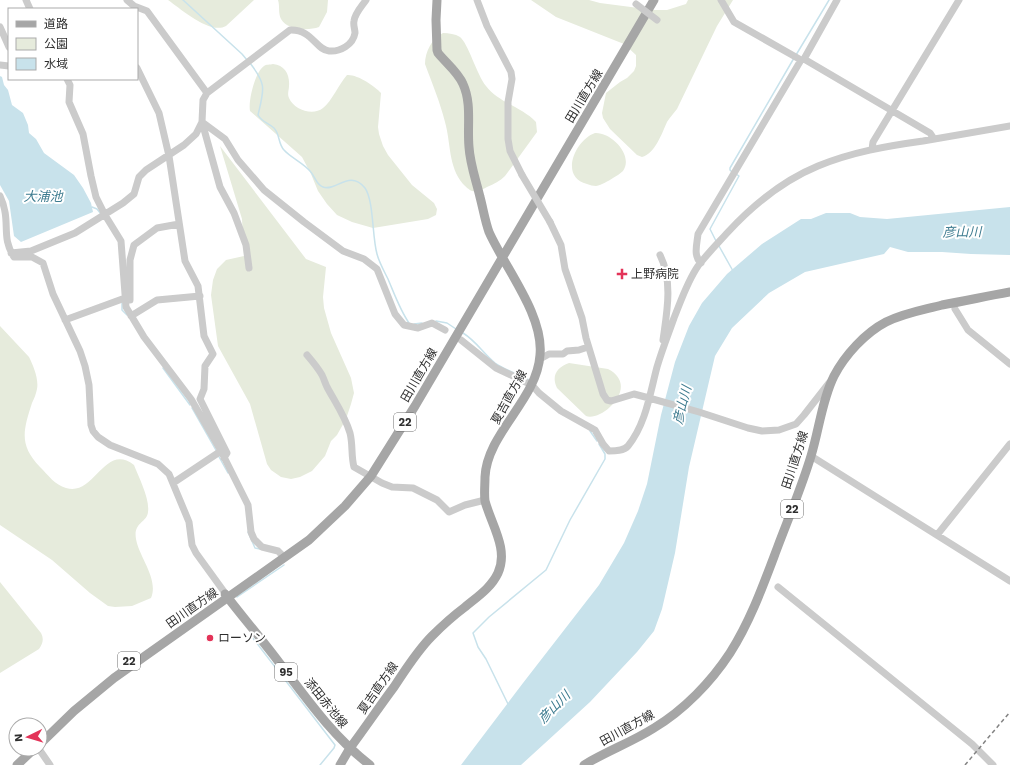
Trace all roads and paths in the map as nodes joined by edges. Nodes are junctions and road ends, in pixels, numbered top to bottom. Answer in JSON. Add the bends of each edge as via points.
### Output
{"nodes":[{"id":1,"x":127,"y":0,"type":"edge"},
{"id":2,"x":366,"y":0,"type":"edge"},
{"id":3,"x":437,"y":0,"type":"edge"},
{"id":4,"x":477,"y":0,"type":"edge"},
{"id":5,"x":648,"y":0,"type":"edge"},
{"id":6,"x":654,"y":0,"type":"edge"},
{"id":7,"x":721,"y":0,"type":"edge"},
{"id":8,"x":838,"y":0,"type":"edge"},
{"id":9,"x":959,"y":0,"type":"edge"},
{"id":10,"x":634,"y":2,"type":"edge"},
{"id":11,"x":657,"y":20,"type":"dead end"},
{"id":12,"x":0,"y":27,"type":"edge"},
{"id":13,"x":8,"y":45,"type":"edge"},
{"id":14,"x":802,"y":59,"type":"junction"},
{"id":15,"x":138,"y":70,"type":"edge"},
{"id":16,"x":68,"y":80,"type":"edge"},
{"id":17,"x":207,"y":93,"type":"junction"},
{"id":18,"x":892,"y":111,"type":"junction"},
{"id":19,"x":1010,"y":119,"type":"edge"},
{"id":20,"x":202,"y":122,"type":"junction"},
{"id":21,"x":1007,"y":127,"type":"edge"},
{"id":22,"x":934,"y":139,"type":"junction"},
{"id":23,"x":872,"y":149,"type":"junction"},
{"id":24,"x":168,"y":156,"type":"junction"},
{"id":25,"x":0,"y":196,"type":"edge"},
{"id":26,"x":105,"y":215,"type":"junction"},
{"id":27,"x":179,"y":224,"type":"junction"},
{"id":28,"x":9,"y":253,"type":"junction"},
{"id":29,"x":501,"y":255,"type":"junction"},
{"id":30,"x":660,"y":255,"type":"dead end"},
{"id":31,"x":701,"y":263,"type":"junction"},
{"id":32,"x":249,"y":268,"type":"dead end"},
{"id":33,"x":1010,"y":292,"type":"edge"},
{"id":34,"x":200,"y":296,"type":"junction"},
{"id":35,"x":125,"y":298,"type":"junction"},
{"id":36,"x":126,"y":307,"type":"junction"},
{"id":37,"x":955,"y":310,"type":"dead end"},
{"id":38,"x":131,"y":316,"type":"junction"},
{"id":39,"x":65,"y":320,"type":"junction"},
{"id":40,"x":445,"y":330,"type":"dead end"},
{"id":41,"x":461,"y":340,"type":"dead end"},
{"id":42,"x":588,"y":347,"type":"junction"},
{"id":43,"x":661,"y":354,"type":"junction"},
{"id":44,"x":308,"y":355,"type":"dead end"},
{"id":45,"x":540,"y":359,"type":"junction"},
{"id":46,"x":1010,"y":364,"type":"edge"},
{"id":47,"x":834,"y":376,"type":"junction"},
{"id":48,"x":532,"y":385,"type":"junction"},
{"id":49,"x":649,"y":398,"type":"junction"},
{"id":50,"x":1010,"y":444,"type":"edge"},
{"id":51,"x":220,"y":454,"type":"junction"},
{"id":52,"x":811,"y":456,"type":"junction"},
{"id":53,"x":369,"y":475,"type":"junction"},
{"id":54,"x":173,"y":483,"type":"junction"},
{"id":55,"x":485,"y":500,"type":"junction"},
{"id":56,"x":937,"y":535,"type":"junction"},
{"id":57,"x":281,"y":554,"type":"junction"},
{"id":58,"x":1010,"y":581,"type":"edge"},
{"id":59,"x":778,"y":587,"type":"dead end"},
{"id":60,"x":226,"y":595,"type":"junction"},
{"id":61,"x":48,"y":728,"type":"edge"},
{"id":62,"x":48,"y":736,"type":"edge"},
{"id":63,"x":353,"y":751,"type":"junction"},
{"id":64,"x":18,"y":757,"type":"edge"},
{"id":65,"x":26,"y":757,"type":"edge"},
{"id":66,"x":10,"y":765,"type":"edge"},
{"id":67,"x":17,"y":765,"type":"edge"},
{"id":68,"x":340,"y":765,"type":"edge"},
{"id":69,"x":370,"y":765,"type":"edge"},
{"id":70,"x":584,"y":765,"type":"edge"},
{"id":71,"x":993,"y":765,"type":"edge"}],
"edges":[{"from":1,"to":17,"type":"street","via":[[147,11]]},
{"from":2,"to":17,"type":"street","via":[[354,20],[355,34],[347,46],[337,51],[327,51],[305,32],[290,30]]},
{"from":3,"to":29,"type":"main road","name":"夏吉直方線","via":[[437,50],[460,78],[467,95],[472,166],[488,229]]},
{"from":4,"to":42,"type":"street","bridge":true,"via":[[512,79],[508,102],[510,151],[561,245],[565,269],[582,318]]},
{"from":5,"to":29,"type":"main road","name":"田川直方線","number":"22"},
{"from":6,"to":29,"type":"main road","name":"田川直方線","number":"22"},
{"from":7,"to":14,"type":"street","via":[[734,22]]},
{"from":8,"to":14,"type":"street"},
{"from":9,"to":18,"type":"street"},
{"from":10,"to":11,"type":"street","bridge":true},
{"from":12,"to":13,"type":"street"},
{"from":14,"to":18,"type":"street"},
{"from":14,"to":31,"type":"street","via":[[698,234],[696,256]]},
{"from":15,"to":24,"type":"street","via":[[159,113]]},
{"from":16,"to":26,"type":"street","via":[[70,85],[69,102],[83,134],[96,196]]},
{"from":17,"to":20,"type":"street","via":[[203,100]]},
{"from":18,"to":22,"type":"street","via":[[930,133]]},
{"from":18,"to":23,"type":"street","via":[[873,142]]},
{"from":19,"to":21,"type":"street"},
{"from":20,"to":24,"type":"street","via":[[196,134]]},
{"from":20,"to":32,"type":"street","via":[[220,187],[234,213],[246,245]]},
{"from":20,"to":40,"type":"street","via":[[225,139],[238,160],[264,190],[343,251],[364,259],[377,269],[395,314],[404,325],[418,328],[432,323]]},
{"from":21,"to":22,"type":"street"},
{"from":22,"to":23,"type":"street"},
{"from":23,"to":31,"type":"street","via":[[817,166],[779,188],[739,220]]},
{"from":24,"to":26,"type":"street","via":[[146,170],[140,177],[134,194]]},
{"from":24,"to":27,"type":"street"},
{"from":25,"to":28,"type":"street","via":[[4,211],[0,238],[3,247]]},
{"from":26,"to":28,"type":"street","via":[[74,233],[31,251]]},
{"from":26,"to":35,"type":"street","via":[[121,241]]},
{"from":27,"to":34,"type":"street","via":[[184,261],[198,286]]},
{"from":27,"to":36,"type":"street","via":[[157,228],[134,245],[130,260],[130,304]]},
{"from":28,"to":39,"type":"street","via":[[14,257],[32,257],[43,263]]},
{"from":29,"to":45,"type":"main road","name":"夏吉直方線","via":[[521,290],[536,324],[540,339]]},
{"from":29,"to":53,"type":"main road","name":"田川直方線","number":"22"},
{"from":30,"to":43,"type":"street","via":[[666,271],[668,292]]},
{"from":31,"to":43,"type":"street","via":[[686,288]]},
{"from":33,"to":47,"type":"main road","name":"田川直方線","number":"22","via":[[922,310],[885,322],[859,343]]},
{"from":34,"to":38,"type":"street","via":[[157,300]]},
{"from":34,"to":51,"type":"street","via":[[204,336],[214,354],[205,366],[204,389],[200,399],[227,453]]},
{"from":35,"to":36,"type":"street"},
{"from":35,"to":39,"type":"street"},
{"from":36,"to":38,"type":"street"},
{"from":37,"to":46,"type":"street","via":[[968,330]]},
{"from":38,"to":51,"type":"street","via":[[144,338],[190,399]]},
{"from":39,"to":54,"type":"street","via":[[85,366],[89,385],[91,425],[94,431],[110,445],[158,464],[169,474]]},
{"from":41,"to":48,"type":"street","via":[[496,368]]},
{"from":42,"to":45,"type":"street","via":[[563,354],[549,354]]},
{"from":42,"to":49,"type":"street","via":[[607,400],[634,394]]},
{"from":43,"to":49,"type":"street"},
{"from":44,"to":53,"type":"street","via":[[323,376],[346,424],[352,440],[351,457],[354,467]]},
{"from":45,"to":48,"type":"main road","name":"夏吉直方線"},
{"from":47,"to":49,"type":"street","via":[[796,424],[779,430],[762,431],[748,428]]},
{"from":47,"to":52,"type":"main road","name":"田川直方線","number":"22"},
{"from":48,"to":49,"type":"street","via":[[561,411],[595,430],[609,451],[627,448],[637,432]]},
{"from":48,"to":55,"type":"main road","name":"夏吉直方線","via":[[489,458],[485,473]]},
{"from":50,"to":56,"type":"street"},
{"from":51,"to":54,"type":"street"},
{"from":51,"to":57,"type":"street","via":[[248,505],[254,540],[262,547]]},
{"from":52,"to":56,"type":"street"},
{"from":52,"to":70,"type":"main road","name":"田川直方線","number":"22","via":[[747,623],[718,669],[675,714],[655,728]]},
{"from":53,"to":55,"type":"street","via":[[392,487],[413,488],[437,500],[449,512]]},
{"from":53,"to":57,"type":"main road","name":"田川直方線","number":"22","via":[[311,532]]},
{"from":53,"to":60,"type":"main road","name":"田川直方線","number":"22","via":[[345,506],[309,540]]},
{"from":54,"to":60,"type":"street","via":[[189,522],[192,545]]},
{"from":55,"to":63,"type":"main road","name":"夏吉直方線","via":[[500,542],[501,559],[498,573],[492,584],[452,617],[424,645]]},
{"from":56,"to":58,"type":"street"},
{"from":57,"to":60,"type":"main road","name":"田川直方線","number":"22"},
{"from":59,"to":71,"type":"street","via":[[972,744]]},
{"from":60,"to":61,"type":"main road","name":"田川直方線","number":"22","via":[[112,672]]},
{"from":60,"to":62,"type":"main road","name":"田川直方線","number":"22","via":[[102,687]]},
{"from":60,"to":63,"type":"main road","name":"添田赤池線","number":"95","via":[[339,738]]},
{"from":63,"to":68,"type":"main road","name":"夏吉直方線"},
{"from":63,"to":69,"type":"main road","name":"添田赤池線","number":"95"},
{"from":64,"to":66,"type":"main road"},
{"from":65,"to":67,"type":"main road"}]}
